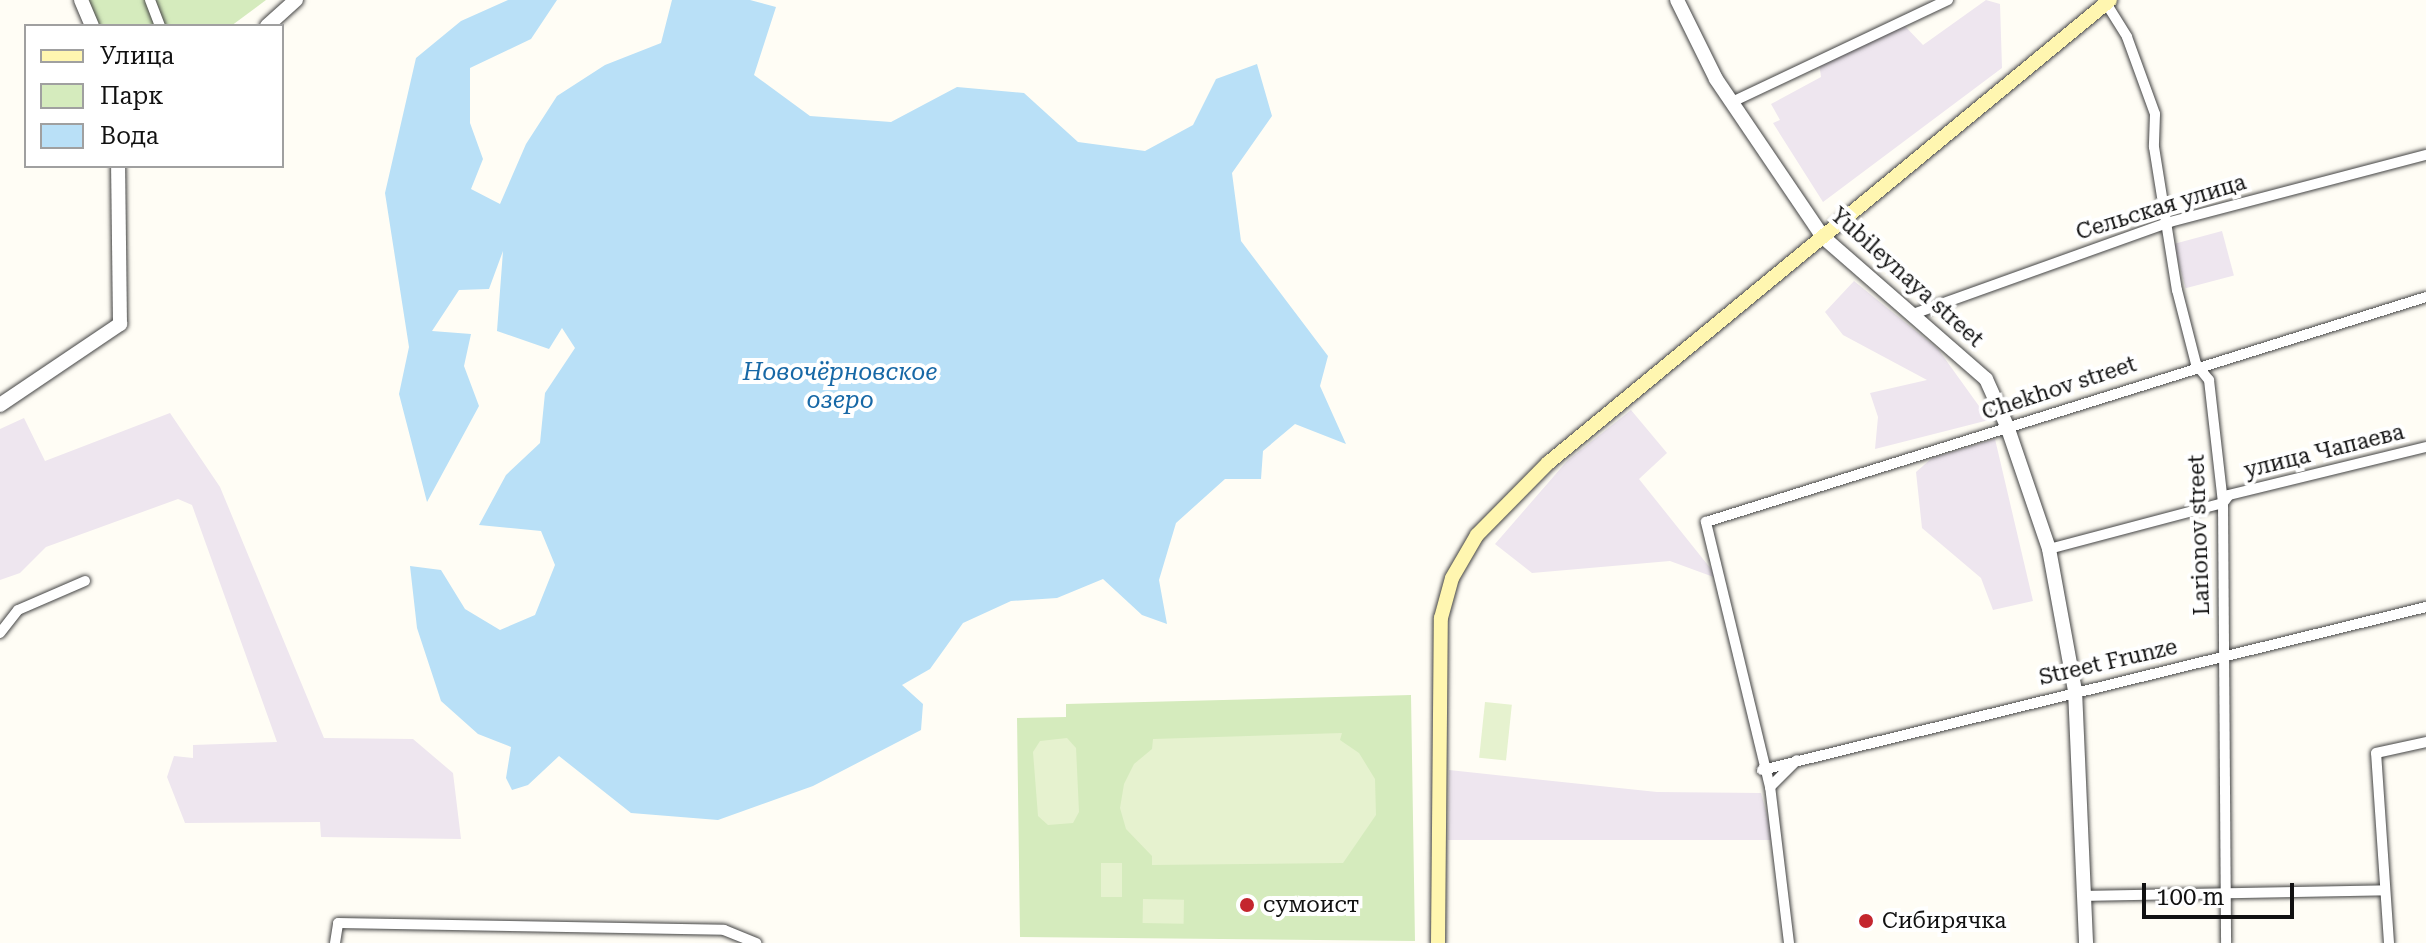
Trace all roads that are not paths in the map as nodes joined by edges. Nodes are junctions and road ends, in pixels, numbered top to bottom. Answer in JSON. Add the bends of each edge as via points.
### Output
{"nodes":[{"id":1,"x":81,"y":0,"type":"edge"},
{"id":2,"x":150,"y":0,"type":"edge"},
{"id":3,"x":296,"y":0,"type":"edge"},
{"id":4,"x":1677,"y":0,"type":"edge"},
{"id":5,"x":1948,"y":0,"type":"edge"},
{"id":6,"x":2108,"y":2,"type":"edge"},
{"id":7,"x":91,"y":24,"type":"edge"},
{"id":8,"x":159,"y":24,"type":"edge"},
{"id":9,"x":269,"y":24,"type":"edge"},
{"id":10,"x":1732,"y":102,"type":"junction"},
{"id":11,"x":2426,"y":155,"type":"edge"},
{"id":12,"x":118,"y":168,"type":"edge"},
{"id":13,"x":2170,"y":222,"type":"junction"},
{"id":14,"x":1823,"y":237,"type":"junction"},
{"id":15,"x":2426,"y":297,"type":"edge"},
{"id":16,"x":1913,"y":314,"type":"junction"},
{"id":17,"x":2196,"y":364,"type":"junction"},
{"id":18,"x":0,"y":405,"type":"edge"},
{"id":19,"x":2007,"y":426,"type":"junction"},
{"id":20,"x":2426,"y":447,"type":"edge"},
{"id":21,"x":2223,"y":503,"type":"junction"},
{"id":22,"x":2049,"y":549,"type":"junction"},
{"id":23,"x":85,"y":581,"type":"dead end"},
{"id":24,"x":2426,"y":607,"type":"edge"},
{"id":25,"x":0,"y":633,"type":"edge"},
{"id":26,"x":2222,"y":657,"type":"junction"},
{"id":27,"x":2075,"y":690,"type":"junction"},
{"id":28,"x":2426,"y":742,"type":"edge"},
{"id":29,"x":1799,"y":758,"type":"junction"},
{"id":30,"x":1762,"y":770,"type":"junction"},
{"id":31,"x":1770,"y":787,"type":"junction"},
{"id":32,"x":2223,"y":889,"type":"junction"},
{"id":33,"x":2385,"y":890,"type":"junction"},
{"id":34,"x":2085,"y":896,"type":"junction"},
{"id":35,"x":335,"y":943,"type":"edge"},
{"id":36,"x":757,"y":943,"type":"edge"},
{"id":37,"x":1438,"y":943,"type":"edge"},
{"id":38,"x":1789,"y":943,"type":"edge"},
{"id":39,"x":2086,"y":943,"type":"edge"},
{"id":40,"x":2226,"y":943,"type":"edge"},
{"id":41,"x":2389,"y":943,"type":"edge"}],
"edges":[{"from":1,"to":7,"type":"street"},
{"from":2,"to":8,"type":"street"},
{"from":3,"to":9,"type":"street"},
{"from":4,"to":10,"type":"street","name":"Yubileynaya street"},
{"from":5,"to":10,"type":"street"},
{"from":6,"to":13,"type":"street","name":"Larionov street","via":[[2155,114],[2154,147]]},
{"from":6,"to":14,"type":"main road"},
{"from":10,"to":14,"type":"street","name":"Yubileynaya street"},
{"from":11,"to":13,"type":"street","name":"Сельская улица"},
{"from":12,"to":18,"type":"street","via":[[120,324]]},
{"from":13,"to":16,"type":"street","name":"Сельская улица"},
{"from":13,"to":17,"type":"street","name":"Larionov street","via":[[2169,252]]},
{"from":14,"to":16,"type":"street","name":"Yubileynaya street"},
{"from":14,"to":37,"type":"main road","via":[[1506,500],[1452,578],[1441,618]]},
{"from":15,"to":17,"type":"street","name":"Chekhov street"},
{"from":16,"to":19,"type":"street","name":"Yubileynaya street","via":[[1986,379]]},
{"from":17,"to":19,"type":"street","name":"Chekhov street"},
{"from":17,"to":21,"type":"street","name":"Larionov street","via":[[2209,380]]},
{"from":19,"to":22,"type":"street","name":"Yubileynaya street"},
{"from":19,"to":30,"type":"street","name":"Chekhov street","via":[[1706,522]]},
{"from":20,"to":21,"type":"street","name":"улица Чапаева","via":[[2229,495]]},
{"from":21,"to":22,"type":"street","name":"улица Чапаева"},
{"from":21,"to":26,"type":"street","name":"Larionov street"},
{"from":22,"to":27,"type":"street","name":"Yubileynaya street"},
{"from":23,"to":25,"type":"street","via":[[18,610]]},
{"from":24,"to":26,"type":"street","name":"Street Frunze"},
{"from":26,"to":27,"type":"street","name":"Street Frunze"},
{"from":26,"to":32,"type":"street","name":"Larionov street"},
{"from":27,"to":29,"type":"street","name":"Street Frunze"},
{"from":27,"to":34,"type":"street","name":"Yubileynaya street"},
{"from":28,"to":33,"type":"street","via":[[2376,753]]},
{"from":29,"to":30,"type":"street","name":"Street Frunze"},
{"from":29,"to":31,"type":"street"},
{"from":30,"to":31,"type":"street"},
{"from":31,"to":38,"type":"street"},
{"from":32,"to":33,"type":"street"},
{"from":32,"to":34,"type":"street"},
{"from":32,"to":40,"type":"street","name":"Larionov street"},
{"from":33,"to":41,"type":"street"},
{"from":34,"to":39,"type":"street","name":"Yubileynaya street"},
{"from":35,"to":36,"type":"street","via":[[338,923],[724,930]]}]}
